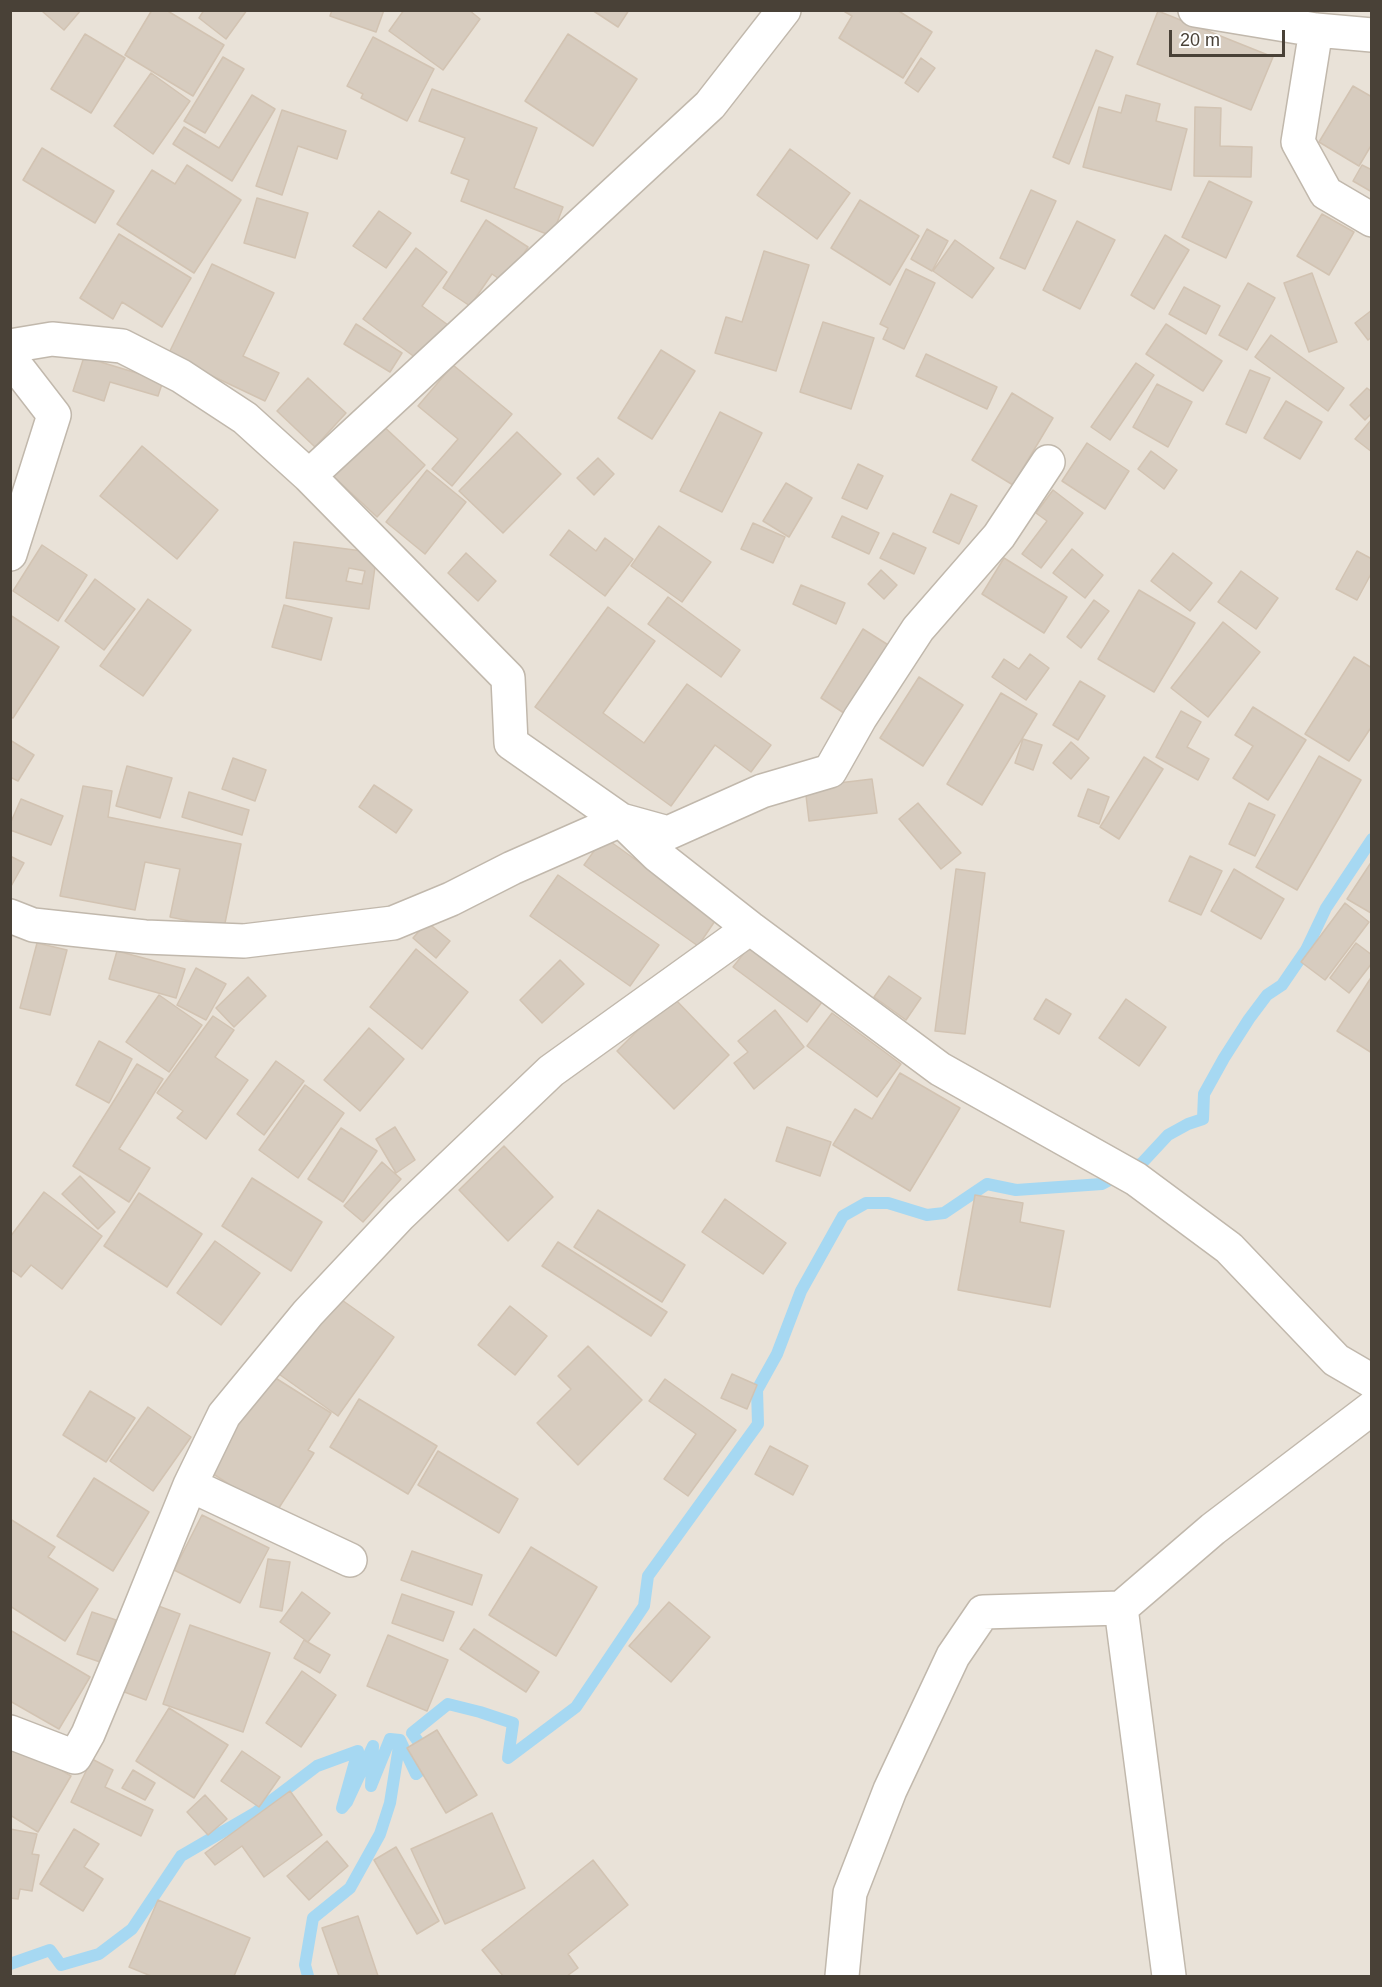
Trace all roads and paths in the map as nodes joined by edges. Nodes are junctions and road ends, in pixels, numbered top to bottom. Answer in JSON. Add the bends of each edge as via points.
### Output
{"nodes":[{"id":1,"x":784,"y":10,"type":"edge"},
{"id":2,"x":1195,"y":10,"type":"edge"},
{"id":3,"x":1316,"y":30,"type":"junction"},
{"id":4,"x":1371,"y":35,"type":"edge"},
{"id":5,"x":1371,"y":220,"type":"edge"},
{"id":6,"x":10,"y":346,"type":"edge"},
{"id":7,"x":10,"y":358,"type":"edge"},
{"id":8,"x":1048,"y":462,"type":"dead end"},
{"id":9,"x":309,"y":476,"type":"junction"},
{"id":10,"x":10,"y":554,"type":"edge"},
{"id":11,"x":621,"y":820,"type":"junction"},
{"id":12,"x":10,"y":916,"type":"edge"},
{"id":13,"x":750,"y":928,"type":"junction"},
{"id":14,"x":1371,"y":1381,"type":"edge"},
{"id":15,"x":1371,"y":1408,"type":"edge"},
{"id":16,"x":190,"y":1485,"type":"junction"},
{"id":17,"x":350,"y":1560,"type":"dead end"},
{"id":18,"x":1121,"y":1608,"type":"junction"},
{"id":19,"x":10,"y":1732,"type":"edge"},
{"id":20,"x":842,"y":1977,"type":"edge"},
{"id":21,"x":1169,"y":1977,"type":"edge"}],
"edges":[{"from":1,"to":9,"type":"street","via":[[710,105]]},
{"from":2,"to":3,"type":"street"},
{"from":3,"to":4,"type":"street"},
{"from":3,"to":5,"type":"street","via":[[1298,142],[1326,193]]},
{"from":6,"to":9,"type":"street","via":[[52,339],[122,346],[181,376],[245,418]]},
{"from":7,"to":10,"type":"street","via":[[54,415]]},
{"from":8,"to":11,"type":"street","via":[[999,536],[918,629],[830,771],[762,791],[668,833]]},
{"from":9,"to":11,"type":"street","via":[[508,678],[511,743]]},
{"from":11,"to":12,"type":"street","via":[[393,923],[244,941],[33,925]]},
{"from":11,"to":13,"type":"street","via":[[657,855]]},
{"from":13,"to":14,"type":"street","via":[[939,1069],[1136,1179],[1229,1248],[1336,1360]]},
{"from":13,"to":16,"type":"street","via":[[550,1071],[400,1215],[308,1313],[224,1415]]},
{"from":15,"to":18,"type":"street","via":[[1213,1529]]},
{"from":16,"to":17,"type":"street"},
{"from":16,"to":19,"type":"street","via":[[88,1734],[75,1757]]},
{"from":18,"to":20,"type":"street","via":[[983,1612],[953,1656],[890,1790],[850,1893]]},
{"from":18,"to":21,"type":"street"}]}
